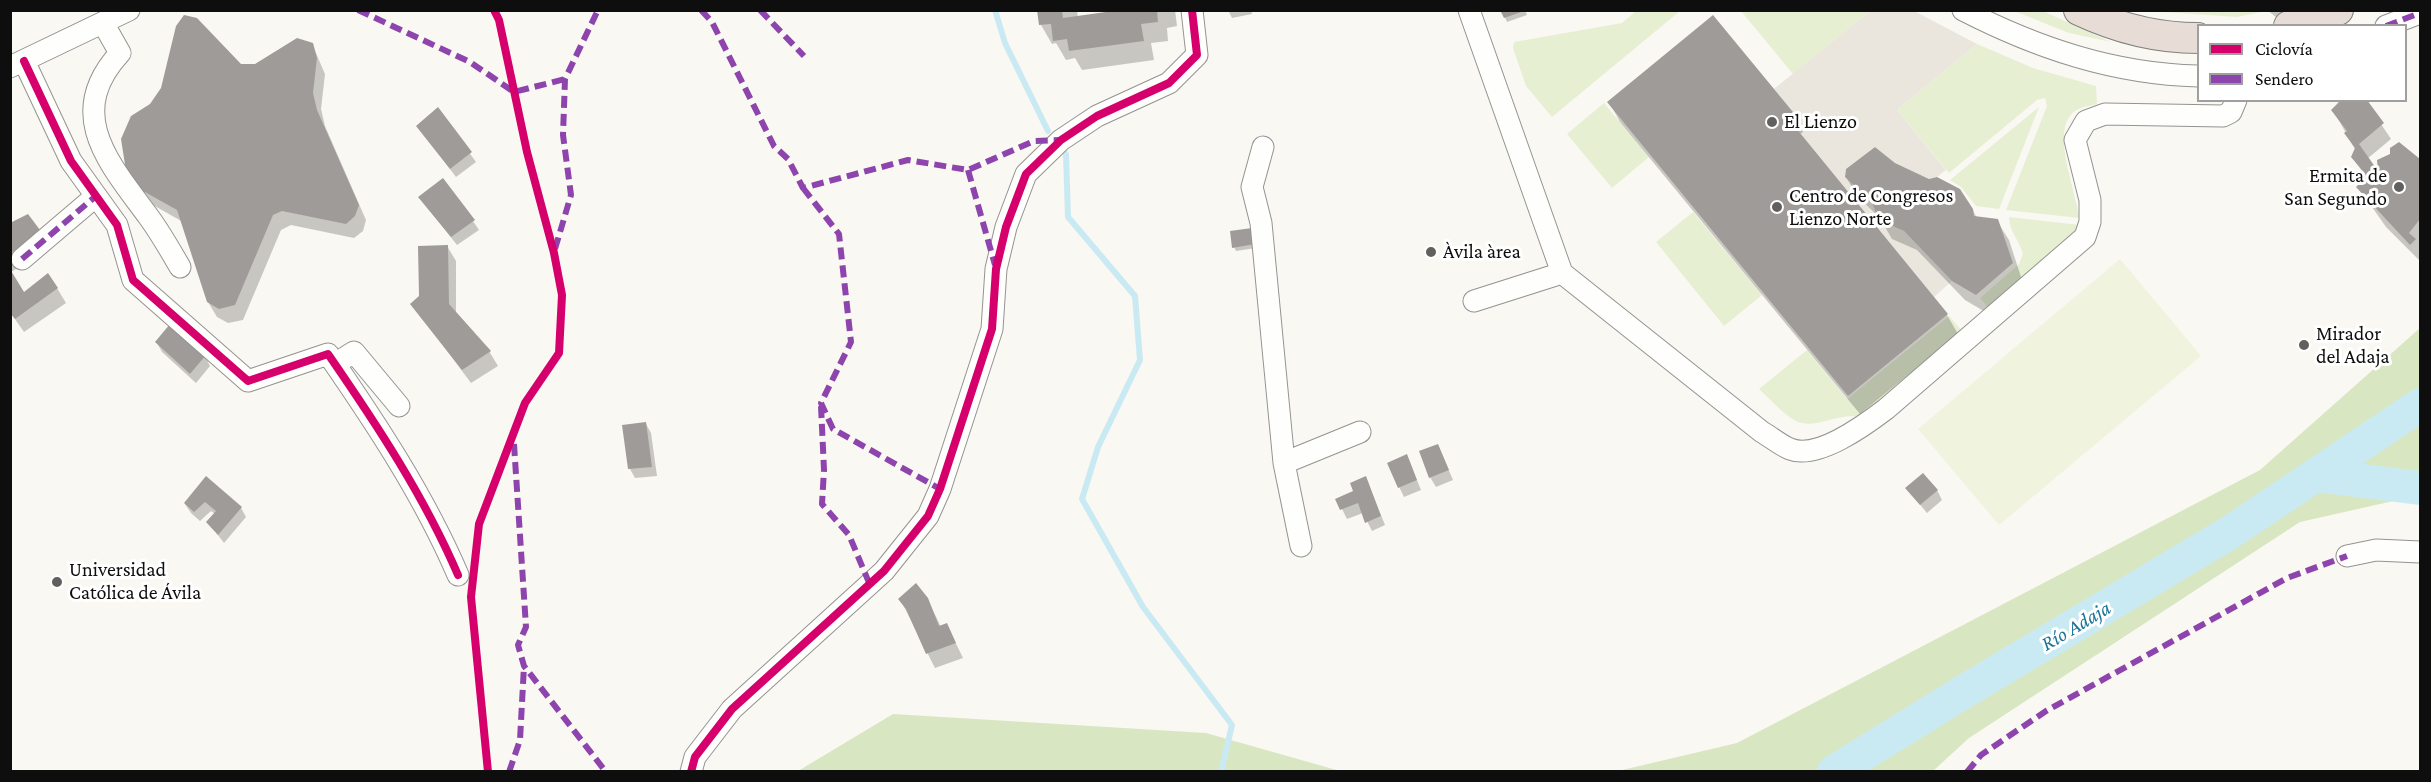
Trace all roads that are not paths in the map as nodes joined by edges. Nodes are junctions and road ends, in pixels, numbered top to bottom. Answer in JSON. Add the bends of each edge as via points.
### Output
{"nodes":[{"id":1,"x":129,"y":10,"type":"edge"},
{"id":2,"x":1192,"y":10,"type":"edge"},
{"id":3,"x":1469,"y":10,"type":"edge"},
{"id":4,"x":1963,"y":10,"type":"edge"},
{"id":5,"x":2079,"y":10,"type":"edge"},
{"id":6,"x":2338,"y":10,"type":"edge"},
{"id":7,"x":2421,"y":13,"type":"edge"},
{"id":8,"x":103,"y":23,"type":"junction"},
{"id":9,"x":2295,"y":24,"type":"edge"},
{"id":10,"x":2391,"y":24,"type":"edge"},
{"id":11,"x":2197,"y":38,"type":"edge"},
{"id":12,"x":17,"y":64,"type":"edge"},
{"id":13,"x":2197,"y":76,"type":"edge"},
{"id":14,"x":2235,"y":102,"type":"edge"},
{"id":15,"x":1263,"y":147,"type":"dead end"},
{"id":16,"x":96,"y":196,"type":"junction"},
{"id":17,"x":22,"y":260,"type":"dead end"},
{"id":18,"x":180,"y":267,"type":"dead end"},
{"id":19,"x":1562,"y":273,"type":"junction"},
{"id":20,"x":1474,"y":301,"type":"dead end"},
{"id":21,"x":335,"y":364,"type":"junction"},
{"id":22,"x":399,"y":406,"type":"dead end"},
{"id":23,"x":1360,"y":432,"type":"dead end"},
{"id":24,"x":1284,"y":463,"type":"junction"},
{"id":25,"x":1301,"y":546,"type":"dead end"},
{"id":26,"x":2421,"y":552,"type":"edge"},
{"id":27,"x":2347,"y":555,"type":"dead end"},
{"id":28,"x":458,"y":575,"type":"dead end"},
{"id":29,"x":691,"y":771,"type":"edge"}],
"edges":[{"from":1,"to":8,"type":"street"},
{"from":2,"to":29,"type":"street","via":[[1197,55],[1169,83],[1097,116],[1061,140],[1026,174],[1006,227],[996,269],[992,329],[928,516],[884,571],[732,709],[695,758]]},
{"from":3,"to":19,"type":"street"},
{"from":4,"to":13,"type":"street","via":[[2048,50],[2109,65]]},
{"from":5,"to":11,"type":"highway","via":[[2131,30]]},
{"from":6,"to":9,"type":"highway"},
{"from":7,"to":10,"type":"street"},
{"from":8,"to":12,"type":"street"},
{"from":8,"to":18,"type":"street","via":[[120,53],[103,71],[96,92],[94,119],[104,155]]},
{"from":12,"to":16,"type":"street","via":[[71,161]]},
{"from":14,"to":19,"type":"street","via":[[2231,112],[2223,116],[2105,114],[2086,121],[2075,141],[2090,201],[2085,237],[1886,409],[1860,428],[1818,449],[1791,450],[1762,432]]},
{"from":15,"to":24,"type":"street","via":[[1252,187],[1261,223]]},
{"from":16,"to":17,"type":"street"},
{"from":16,"to":21,"type":"street","via":[[117,225],[133,280],[248,381],[328,354]]},
{"from":19,"to":20,"type":"street"},
{"from":21,"to":22,"type":"street","via":[[354,352]]},
{"from":21,"to":28,"type":"street","via":[[386,439],[431,516]]},
{"from":23,"to":24,"type":"street"},
{"from":24,"to":25,"type":"street"},
{"from":26,"to":27,"type":"street","via":[[2376,550]]}]}
